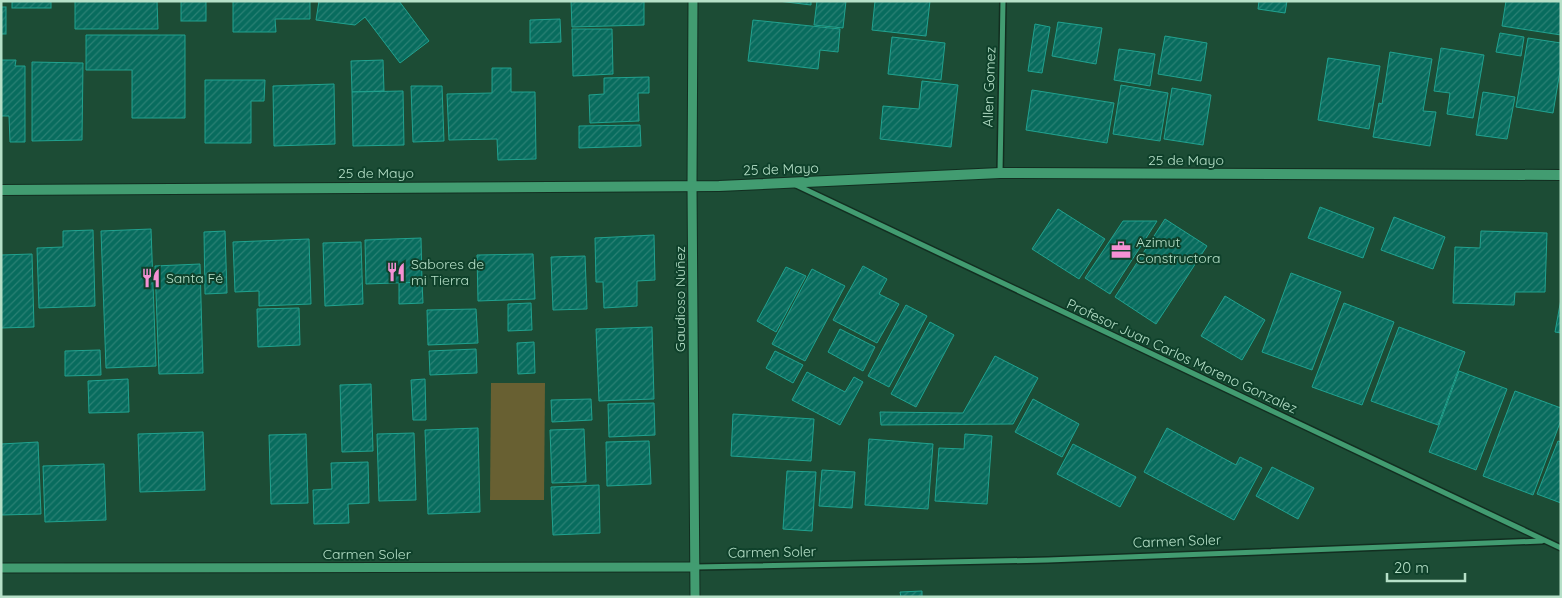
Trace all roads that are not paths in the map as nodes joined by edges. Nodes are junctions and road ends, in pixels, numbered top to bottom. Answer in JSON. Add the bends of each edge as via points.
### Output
{"nodes":[{"id":1,"x":693,"y":1,"type":"edge"},
{"id":2,"x":1003,"y":1,"type":"edge"},
{"id":3,"x":1000,"y":173,"type":"junction"},
{"id":4,"x":1561,"y":175,"type":"edge"},
{"id":5,"x":793,"y":184,"type":"junction"},
{"id":6,"x":692,"y":185,"type":"junction"},
{"id":7,"x":1,"y":190,"type":"edge"},
{"id":8,"x":1543,"y":541,"type":"junction"},
{"id":9,"x":1561,"y":548,"type":"edge"},
{"id":10,"x":695,"y":567,"type":"junction"},
{"id":11,"x":1,"y":568,"type":"edge"},
{"id":12,"x":695,"y":597,"type":"edge"}],
"edges":[{"from":1,"to":6,"type":"street","name":"Gaudioso Núñez"},
{"from":2,"to":3,"type":"street","name":"Allen Gomez","via":[[998,143]]},
{"from":3,"to":4,"type":"main road","name":"25 de Mayo"},
{"from":3,"to":5,"type":"main road","name":"25 de Mayo"},
{"from":5,"to":6,"type":"main road","name":"25 de Mayo"},
{"from":5,"to":8,"type":"street","name":"Profesor Juan Carlos Moreno Gonzalez"},
{"from":6,"to":7,"type":"main road","name":"25 de Mayo"},
{"from":6,"to":10,"type":"street","name":"Gaudioso Núñez"},
{"from":8,"to":9,"type":"street","name":"Profesor Juan Carlos Moreno Gonzalez"},
{"from":8,"to":10,"type":"street","name":"Carmen Soler","via":[[1048,560]]},
{"from":10,"to":11,"type":"street","name":"Carmen Soler"},
{"from":10,"to":12,"type":"street","name":"Gaudioso Núñez"}]}
